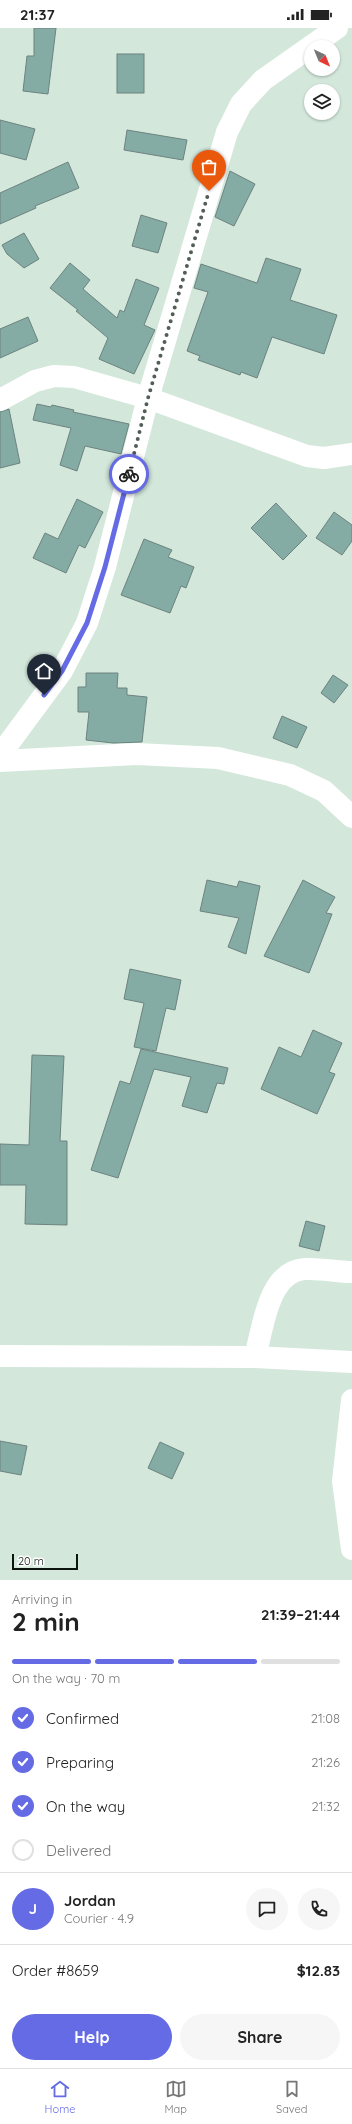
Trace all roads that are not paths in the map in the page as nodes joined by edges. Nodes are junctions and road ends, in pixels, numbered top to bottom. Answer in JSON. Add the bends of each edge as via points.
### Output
{"nodes":[{"id":1,"x":337,"y":28,"type":"edge"},
{"id":2,"x":148,"y":398,"type":"junction"},
{"id":3,"x":0,"y":400,"type":"edge"},
{"id":4,"x":352,"y":454,"type":"edge"},
{"id":5,"x":0,"y":755,"type":"edge"},
{"id":6,"x":0,"y":761,"type":"edge"},
{"id":7,"x":352,"y":818,"type":"edge"},
{"id":8,"x":352,"y":1272,"type":"edge"},
{"id":9,"x":0,"y":1356,"type":"edge"},
{"id":10,"x":255,"y":1357,"type":"junction"},
{"id":11,"x":352,"y":1362,"type":"edge"},
{"id":12,"x":352,"y":1400,"type":"edge"},
{"id":13,"x":352,"y":1549,"type":"edge"}],
"edges":[{"from":1,"to":2,"type":"main road","via":[[263,80],[241,104],[227,132]]},
{"from":2,"to":3,"type":"main road","via":[[74,377],[54,376],[35,381]]},
{"from":2,"to":4,"type":"main road","via":[[307,456],[324,458]]},
{"from":2,"to":5,"type":"main road","via":[[105,567],[87,623],[62,671]]},
{"from":6,"to":7,"type":"main road","via":[[138,754],[218,758],[290,775],[324,791]]},
{"from":8,"to":10,"type":"main road","via":[[305,1269],[292,1272],[280,1282],[273,1291]]},
{"from":9,"to":10,"type":"main road"},
{"from":10,"to":11,"type":"main road"},
{"from":12,"to":13,"type":"main road","via":[[343,1481]]}]}
